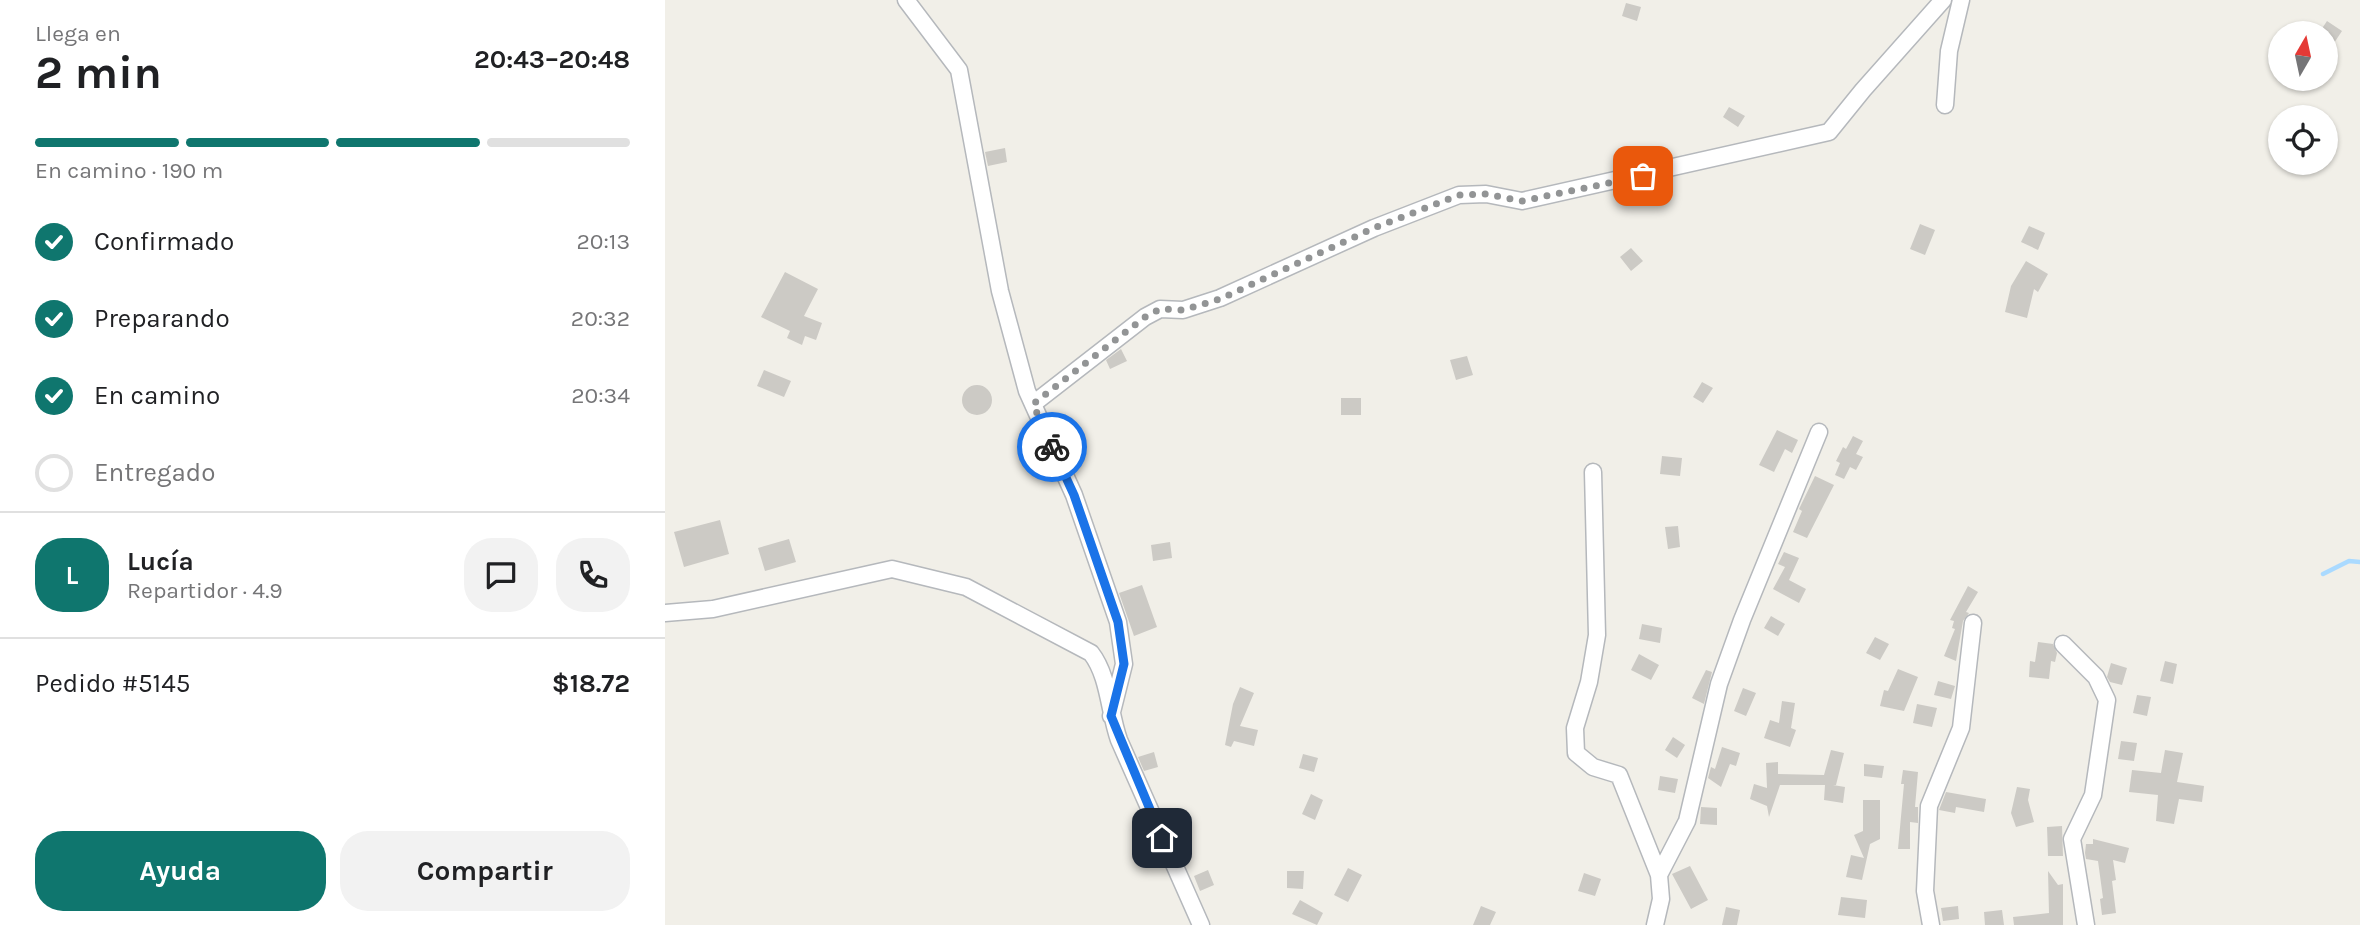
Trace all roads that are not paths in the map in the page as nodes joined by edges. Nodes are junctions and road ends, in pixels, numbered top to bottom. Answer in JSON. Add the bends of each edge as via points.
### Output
{"nodes":[{"id":1,"x":906,"y":0,"type":"edge"},
{"id":2,"x":1943,"y":0,"type":"edge"},
{"id":3,"x":1961,"y":0,"type":"edge"},
{"id":4,"x":1945,"y":105,"type":"dead end"},
{"id":5,"x":1033,"y":404,"type":"junction"},
{"id":6,"x":1819,"y":432,"type":"dead end"},
{"id":7,"x":1593,"y":472,"type":"dead end"},
{"id":8,"x":682,"y":611,"type":"junction"},
{"id":9,"x":665,"y":612,"type":"edge"},
{"id":10,"x":665,"y":620,"type":"edge"},
{"id":11,"x":1973,"y":623,"type":"dead end"},
{"id":12,"x":2063,"y":644,"type":"dead end"},
{"id":13,"x":1111,"y":716,"type":"junction"},
{"id":14,"x":1659,"y":875,"type":"junction"},
{"id":15,"x":1201,"y":925,"type":"edge"},
{"id":16,"x":1655,"y":925,"type":"edge"},
{"id":17,"x":1931,"y":925,"type":"edge"},
{"id":18,"x":2087,"y":925,"type":"edge"}],
"edges":[{"from":1,"to":5,"type":"street","via":[[960,70],[1000,291]]},
{"from":2,"to":5,"type":"street","via":[[1829,132],[1522,201],[1486,194],[1459,195],[1374,228],[1220,299],[1183,310],[1160,309]]},
{"from":3,"to":4,"type":"street","via":[[1949,51]]},
{"from":5,"to":13,"type":"street","via":[[1074,495],[1118,622],[1124,664]]},
{"from":6,"to":14,"type":"street","via":[[1742,620],[1719,684],[1687,821]]},
{"from":7,"to":14,"type":"street","via":[[1597,635],[1589,682],[1574,728],[1576,753],[1593,766],[1619,775]]},
{"from":8,"to":9,"type":"street"},
{"from":8,"to":10,"type":"street"},
{"from":8,"to":13,"type":"street","via":[[713,609],[892,569],[966,587],[1091,653],[1100,665]]},
{"from":11,"to":17,"type":"street","via":[[1961,729],[1929,806],[1925,891]]},
{"from":12,"to":18,"type":"street","via":[[2096,677],[2107,700],[2093,794],[2073,839]]},
{"from":13,"to":15,"type":"street"},
{"from":14,"to":16,"type":"street","via":[[1661,899]]}]}
